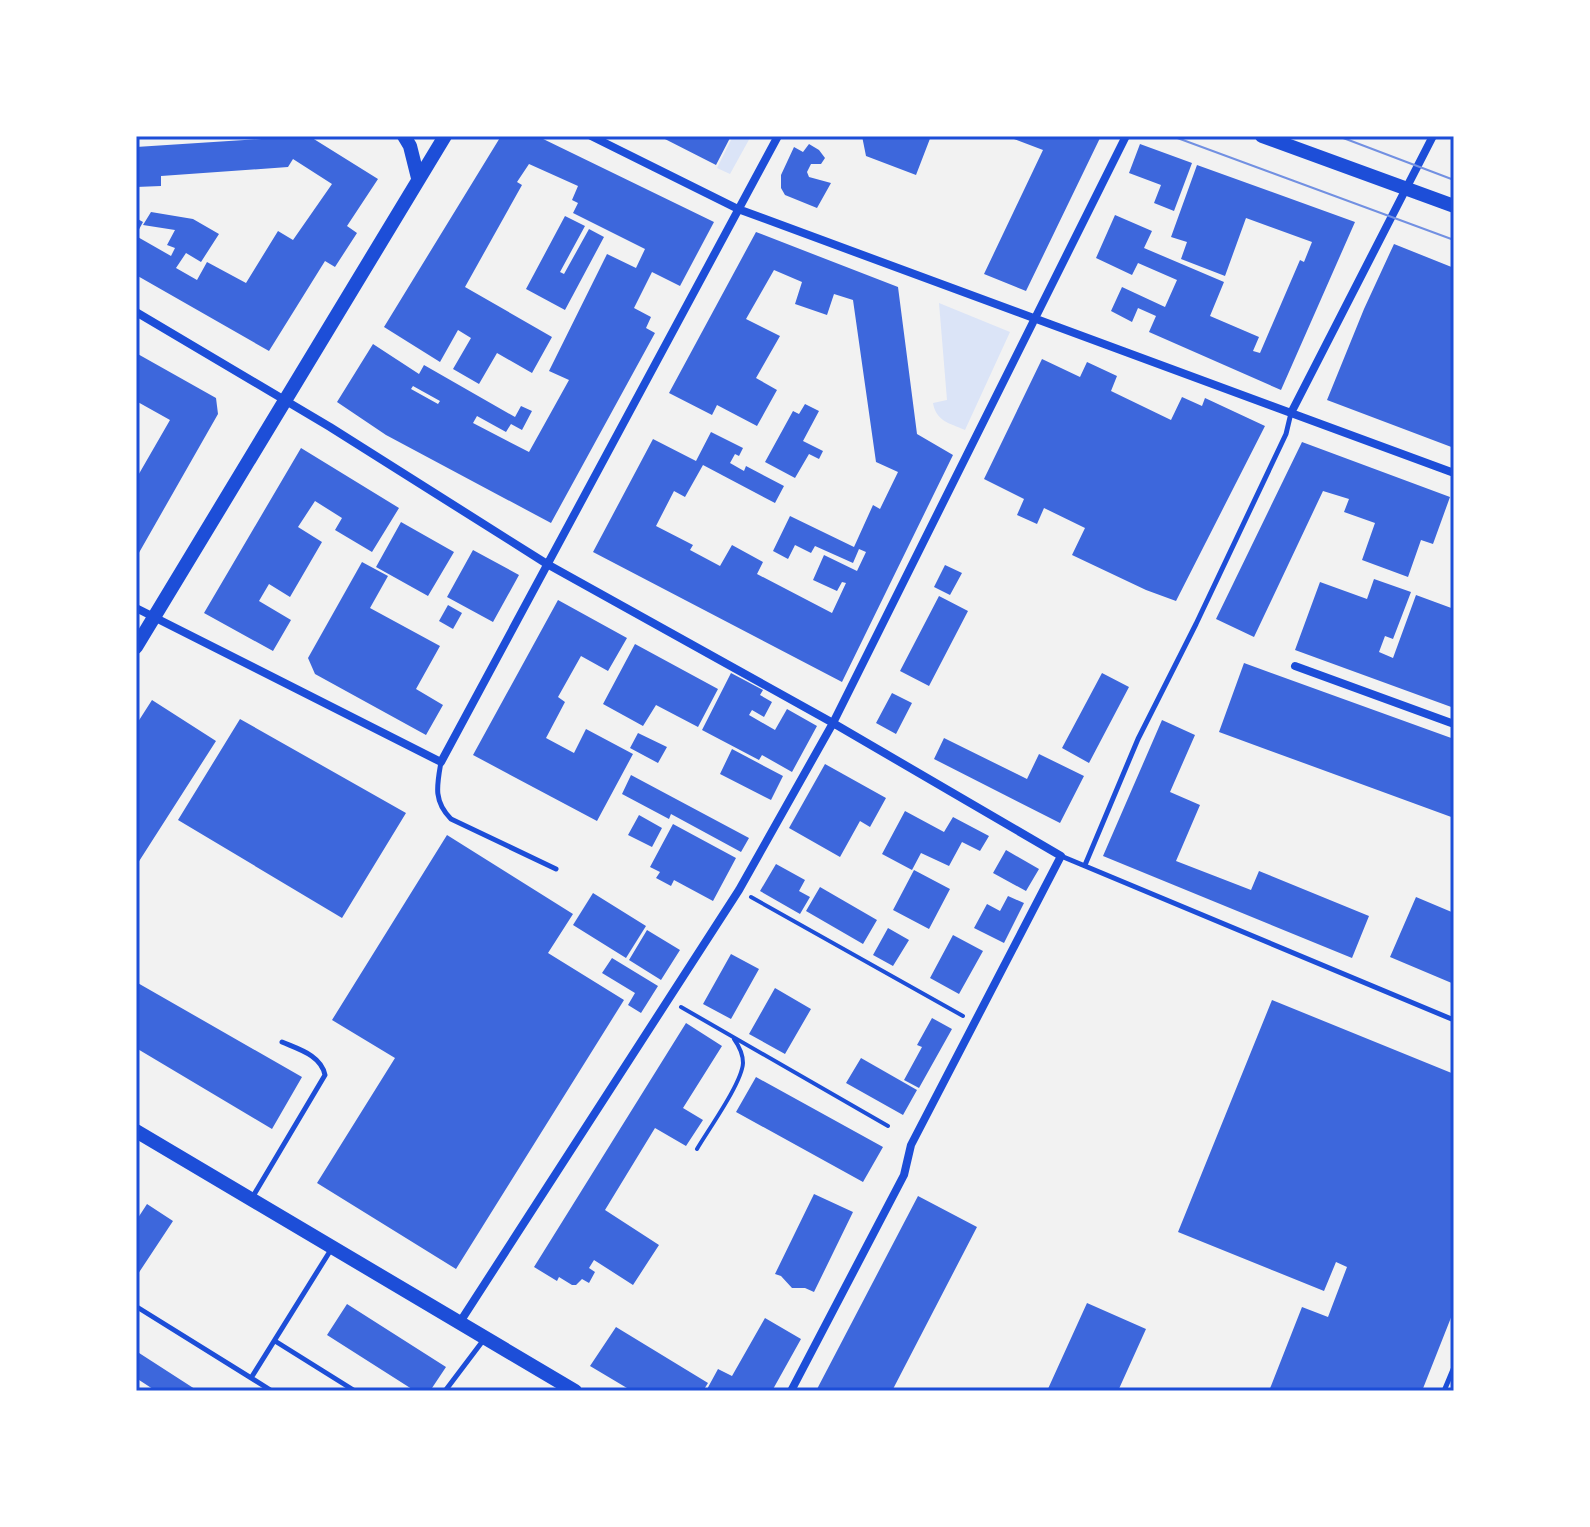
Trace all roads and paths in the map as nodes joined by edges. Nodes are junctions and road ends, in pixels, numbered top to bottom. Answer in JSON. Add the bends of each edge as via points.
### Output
{"nodes":[{"id":1,"x":404,"y":136,"type":"edge"},
{"id":2,"x":445,"y":136,"type":"edge"},
{"id":3,"x":591,"y":136,"type":"edge"},
{"id":4,"x":778,"y":136,"type":"edge"},
{"id":5,"x":1126,"y":136,"type":"edge"},
{"id":6,"x":1262,"y":136,"type":"edge"},
{"id":7,"x":1433,"y":136,"type":"edge"},
{"id":8,"x":418,"y":178,"type":"junction"},
{"id":9,"x":1406,"y":188,"type":"junction"},
{"id":10,"x":1454,"y":206,"type":"edge"},
{"id":11,"x":738,"y":209,"type":"junction"},
{"id":12,"x":136,"y":312,"type":"edge"},
{"id":13,"x":1036,"y":316,"type":"junction"},
{"id":14,"x":286,"y":402,"type":"junction"},
{"id":15,"x":1291,"y":413,"type":"junction"},
{"id":16,"x":1454,"y":473,"type":"edge"},
{"id":17,"x":547,"y":564,"type":"junction"},
{"id":18,"x":136,"y":608,"type":"edge"},
{"id":19,"x":154,"y":618,"type":"junction"},
{"id":20,"x":136,"y":647,"type":"edge"},
{"id":21,"x":1295,"y":666,"type":"dead end"},
{"id":22,"x":833,"y":723,"type":"junction"},
{"id":23,"x":1454,"y":724,"type":"edge"},
{"id":24,"x":441,"y":762,"type":"junction"},
{"id":25,"x":1061,"y":856,"type":"junction"},
{"id":26,"x":1085,"y":865,"type":"junction"},
{"id":27,"x":556,"y":869,"type":"dead end"},
{"id":28,"x":739,"y":890,"type":"junction"},
{"id":29,"x":668,"y":999,"type":"junction"},
{"id":30,"x":1454,"y":1020,"type":"edge"},
{"id":31,"x":974,"y":1022,"type":"junction"},
{"id":32,"x":733,"y":1037,"type":"junction"},
{"id":33,"x":282,"y":1042,"type":"dead end"},
{"id":34,"x":888,"y":1126,"type":"dead end"},
{"id":35,"x":136,"y":1131,"type":"edge"},
{"id":36,"x":697,"y":1149,"type":"dead end"},
{"id":37,"x":252,"y":1199,"type":"junction"},
{"id":38,"x":333,"y":1247,"type":"junction"},
{"id":39,"x":137,"y":1307,"type":"edge"},
{"id":40,"x":460,"y":1322,"type":"junction"},
{"id":41,"x":485,"y":1337,"type":"junction"},
{"id":42,"x":275,"y":1341,"type":"junction"},
{"id":43,"x":1454,"y":1367,"type":"edge"},
{"id":44,"x":251,"y":1378,"type":"junction"},
{"id":45,"x":272,"y":1391,"type":"edge"},
{"id":46,"x":355,"y":1391,"type":"edge"},
{"id":47,"x":445,"y":1391,"type":"edge"},
{"id":48,"x":575,"y":1391,"type":"edge"},
{"id":49,"x":791,"y":1391,"type":"edge"},
{"id":50,"x":1444,"y":1391,"type":"edge"}],
"edges":[{"from":1,"to":8,"type":"main road"},
{"from":2,"to":8,"type":"main road"},
{"from":3,"to":11,"type":"street"},
{"from":4,"to":11,"type":"street"},
{"from":5,"to":13,"type":"street"},
{"from":6,"to":9,"type":"main road"},
{"from":7,"to":9,"type":"street"},
{"from":8,"to":14,"type":"main road"},
{"from":9,"to":10,"type":"main road"},
{"from":9,"to":15,"type":"street"},
{"from":11,"to":13,"type":"street"},
{"from":11,"to":17,"type":"street"},
{"from":12,"to":14,"type":"street"},
{"from":13,"to":15,"type":"street"},
{"from":13,"to":22,"type":"street"},
{"from":14,"to":17,"type":"street"},
{"from":14,"to":19,"type":"main road"},
{"from":15,"to":16,"type":"street"},
{"from":15,"to":26,"type":"lane","via":[[1280,448],[1138,739]]},
{"from":17,"to":22,"type":"street"},
{"from":17,"to":24,"type":"street"},
{"from":18,"to":19,"type":"street"},
{"from":19,"to":20,"type":"main road"},
{"from":19,"to":24,"type":"street"},
{"from":21,"to":23,"type":"street"},
{"from":22,"to":25,"type":"street"},
{"from":22,"to":28,"type":"street"},
{"from":24,"to":27,"type":"lane","via":[[436,794],[451,819]]},
{"from":25,"to":26,"type":"lane"},
{"from":25,"to":31,"type":"street"},
{"from":26,"to":30,"type":"lane"},
{"from":28,"to":29,"type":"street"},
{"from":28,"to":31,"type":"path"},
{"from":29,"to":32,"type":"path"},
{"from":29,"to":40,"type":"street"},
{"from":31,"to":49,"type":"street","via":[[911,1145],[904,1175]]},
{"from":32,"to":34,"type":"path"},
{"from":32,"to":36,"type":"path","via":[[743,1061],[740,1076]]},
{"from":33,"to":37,"type":"lane","via":[[316,1058],[325,1075]]},
{"from":35,"to":37,"type":"main road"},
{"from":37,"to":38,"type":"main road"},
{"from":38,"to":40,"type":"main road"},
{"from":38,"to":42,"type":"lane"},
{"from":39,"to":44,"type":"lane"},
{"from":40,"to":41,"type":"main road"},
{"from":41,"to":47,"type":"lane"},
{"from":41,"to":48,"type":"main road"},
{"from":42,"to":44,"type":"lane"},
{"from":42,"to":46,"type":"lane"},
{"from":43,"to":50,"type":"lane"},
{"from":44,"to":45,"type":"lane"}]}
